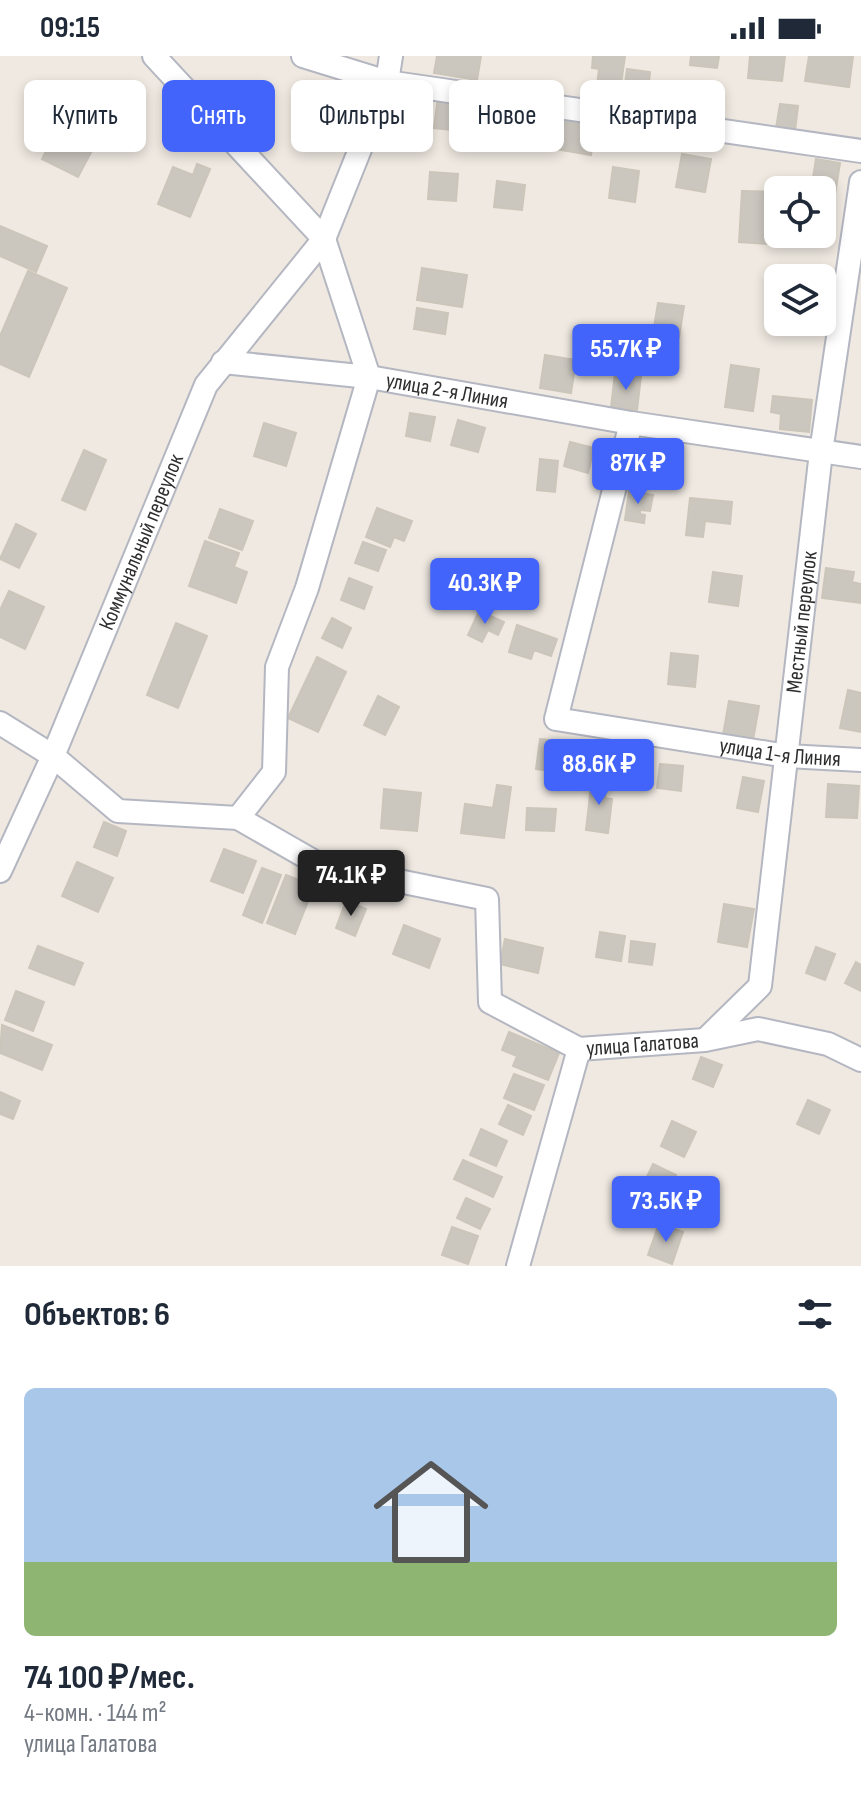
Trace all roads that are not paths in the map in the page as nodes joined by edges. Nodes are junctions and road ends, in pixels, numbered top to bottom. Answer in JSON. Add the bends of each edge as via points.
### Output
{"nodes":[{"id":1,"x":154,"y":56,"type":"edge"},
{"id":2,"x":303,"y":56,"type":"edge"},
{"id":3,"x":391,"y":56,"type":"edge"},
{"id":4,"x":381,"y":80,"type":"edge"},
{"id":5,"x":387,"y":80,"type":"edge"},
{"id":6,"x":433,"y":89,"type":"edge"},
{"id":7,"x":861,"y":151,"type":"edge"},
{"id":8,"x":359,"y":152,"type":"edge"},
{"id":9,"x":861,"y":182,"type":"edge"},
{"id":10,"x":324,"y":239,"type":"junction"},
{"id":11,"x":223,"y":362,"type":"junction"},
{"id":12,"x":369,"y":377,"type":"junction"},
{"id":13,"x":631,"y":423,"type":"junction"},
{"id":14,"x":821,"y":452,"type":"junction"},
{"id":15,"x":861,"y":457,"type":"edge"},
{"id":16,"x":0,"y":723,"type":"edge"},
{"id":17,"x":53,"y":756,"type":"junction"},
{"id":18,"x":787,"y":756,"type":"junction"},
{"id":19,"x":861,"y":760,"type":"edge"},
{"id":20,"x":238,"y":818,"type":"junction"},
{"id":21,"x":0,"y":871,"type":"edge"},
{"id":22,"x":705,"y":1040,"type":"junction"},
{"id":23,"x":579,"y":1049,"type":"junction"},
{"id":24,"x":861,"y":1060,"type":"edge"},
{"id":25,"x":518,"y":1266,"type":"edge"}],
"edges":[{"from":1,"to":10,"type":"street"},
{"from":2,"to":4,"type":"street"},
{"from":3,"to":5,"type":"street","name":"Коммунальный переулок"},
{"from":6,"to":7,"type":"street"},
{"from":8,"to":10,"type":"street","name":"Коммунальный переулок"},
{"from":9,"to":14,"type":"street","name":"Местный переулок"},
{"from":10,"to":11,"type":"street","name":"Коммунальный переулок"},
{"from":10,"to":12,"type":"street"},
{"from":11,"to":12,"type":"street","name":"улица 2-я Линия"},
{"from":11,"to":17,"type":"street","name":"Коммунальный переулок","via":[[206,385]]},
{"from":12,"to":13,"type":"street","name":"улица 2-я Линия"},
{"from":12,"to":20,"type":"street","via":[[307,588],[277,667],[274,772]]},
{"from":13,"to":14,"type":"street","name":"улица 2-я Линия"},
{"from":13,"to":18,"type":"street","name":"улица 1-я Линия","via":[[556,719]]},
{"from":14,"to":15,"type":"street","name":"улица 2-я Линия"},
{"from":14,"to":18,"type":"street","name":"Местный переулок"},
{"from":16,"to":17,"type":"street","name":"улица Галатова"},
{"from":17,"to":20,"type":"street","name":"улица Галатова","via":[[118,811]]},
{"from":17,"to":21,"type":"street","name":"Коммунальный переулок"},
{"from":18,"to":19,"type":"street","name":"улица 1-я Линия"},
{"from":18,"to":22,"type":"street","name":"Местный переулок","via":[[760,986]]},
{"from":20,"to":23,"type":"street","name":"улица Галатова","via":[[320,865],[487,899],[490,1002]]},
{"from":22,"to":23,"type":"street","name":"улица Галатова"},
{"from":22,"to":24,"type":"street","name":"улица Галатова","via":[[758,1029],[828,1044]]},
{"from":23,"to":25,"type":"street"}]}
